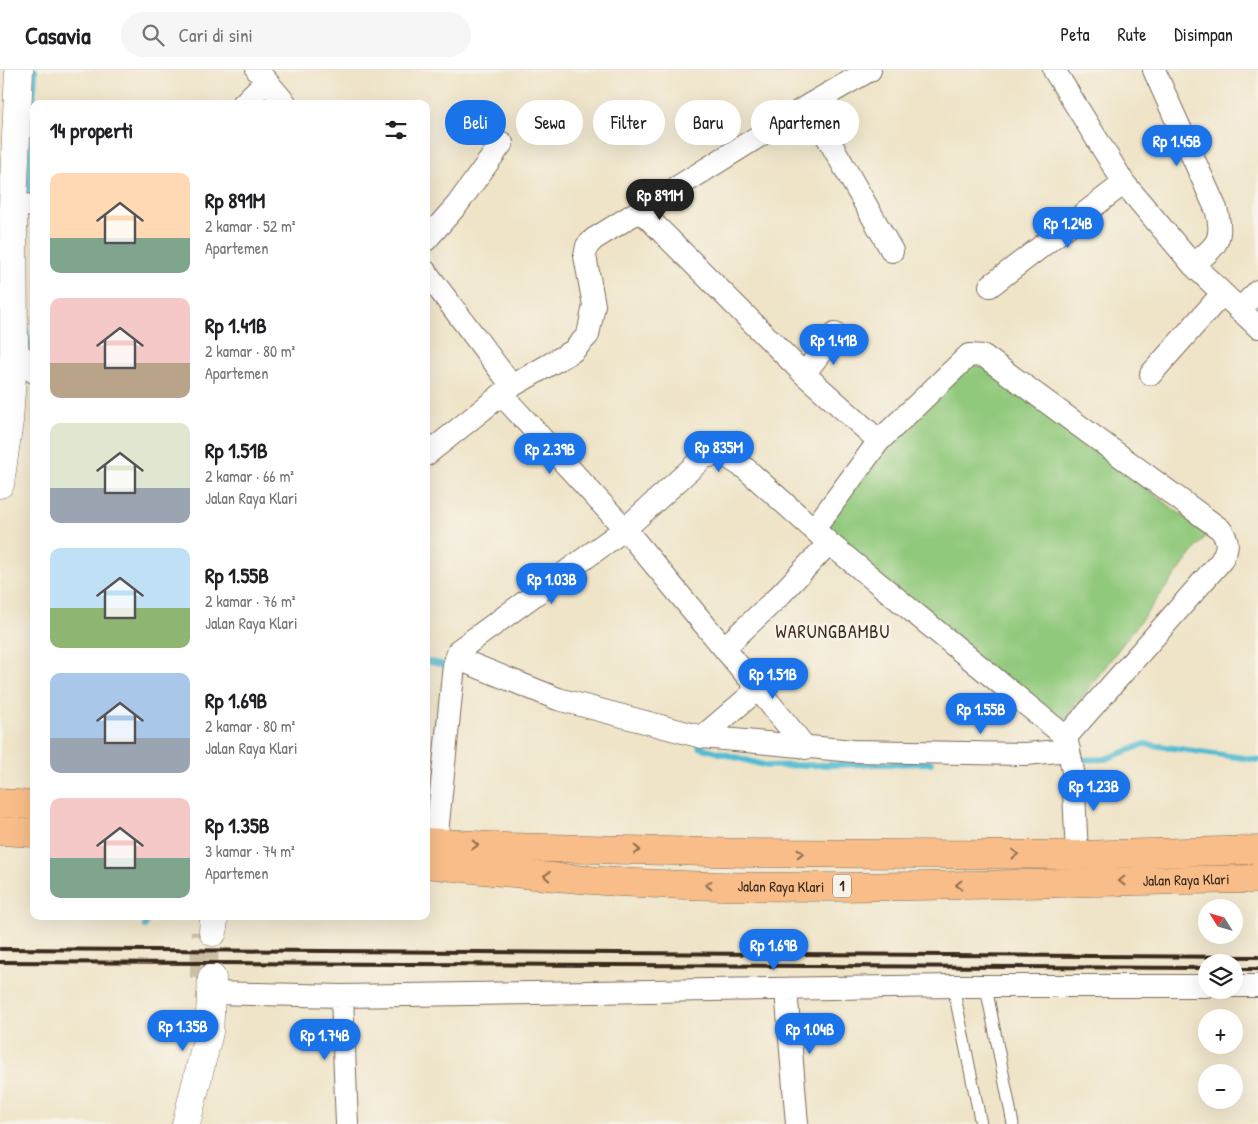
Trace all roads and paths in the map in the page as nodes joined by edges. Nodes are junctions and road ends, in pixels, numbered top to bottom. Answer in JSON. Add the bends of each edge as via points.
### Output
{"nodes":[{"id":1,"x":19,"y":70,"type":"edge"},
{"id":2,"x":870,"y":70,"type":"edge"},
{"id":3,"x":1054,"y":70,"type":"edge"},
{"id":4,"x":1154,"y":70,"type":"edge"},
{"id":5,"x":262,"y":75,"type":"edge"},
{"id":6,"x":246,"y":100,"type":"edge"},
{"id":7,"x":283,"y":100,"type":"edge"},
{"id":8,"x":818,"y":100,"type":"edge"},
{"id":9,"x":751,"y":142,"type":"edge"},
{"id":10,"x":501,"y":145,"type":"edge"},
{"id":11,"x":832,"y":145,"type":"edge"},
{"id":12,"x":1124,"y":184,"type":"junction"},
{"id":13,"x":22,"y":205,"type":"edge"},
{"id":14,"x":641,"y":211,"type":"junction"},
{"id":15,"x":430,"y":236,"type":"edge"},
{"id":16,"x":892,"y":251,"type":"dead end"},
{"id":17,"x":1193,"y":265,"type":"junction"},
{"id":18,"x":430,"y":278,"type":"edge"},
{"id":19,"x":990,"y":286,"type":"dead end"},
{"id":20,"x":1258,"y":291,"type":"edge"},
{"id":21,"x":1222,"y":294,"type":"junction"},
{"id":22,"x":1239,"y":310,"type":"junction"},
{"id":23,"x":1258,"y":327,"type":"edge"},
{"id":24,"x":835,"y":334,"type":"dead end"},
{"id":25,"x":14,"y":346,"type":"junction"},
{"id":26,"x":30,"y":367,"type":"edge"},
{"id":27,"x":804,"y":374,"type":"junction"},
{"id":28,"x":1152,"y":374,"type":"dead end"},
{"id":29,"x":507,"y":390,"type":"junction"},
{"id":30,"x":5,"y":420,"type":"edge"},
{"id":31,"x":879,"y":441,"type":"junction"},
{"id":32,"x":430,"y":452,"type":"edge"},
{"id":33,"x":0,"y":484,"type":"edge"},
{"id":34,"x":625,"y":529,"type":"junction"},
{"id":35,"x":821,"y":536,"type":"junction"},
{"id":36,"x":724,"y":648,"type":"junction"},
{"id":37,"x":455,"y":664,"type":"junction"},
{"id":38,"x":758,"y":689,"type":"junction"},
{"id":39,"x":702,"y":737,"type":"junction"},
{"id":40,"x":806,"y":748,"type":"junction"},
{"id":41,"x":1070,"y":753,"type":"junction"},
{"id":42,"x":0,"y":803,"type":"edge"},
{"id":43,"x":30,"y":805,"type":"edge"},
{"id":44,"x":0,"y":831,"type":"edge"},
{"id":45,"x":30,"y":833,"type":"edge"},
{"id":46,"x":430,"y":843,"type":"edge"},
{"id":47,"x":430,"y":850,"type":"edge"},
{"id":48,"x":430,"y":850,"type":"edge"},
{"id":49,"x":1258,"y":850,"type":"edge"},
{"id":50,"x":749,"y":853,"type":"junction"},
{"id":51,"x":1077,"y":855,"type":"junction"},
{"id":52,"x":1258,"y":879,"type":"edge"},
{"id":53,"x":746,"y":886,"type":"junction"},
{"id":54,"x":208,"y":985,"type":"joint"},
{"id":55,"x":953,"y":986,"type":"junction"},
{"id":56,"x":1198,"y":986,"type":"edge"},
{"id":57,"x":1243,"y":986,"type":"edge"},
{"id":58,"x":1258,"y":986,"type":"edge"},
{"id":59,"x":986,"y":987,"type":"junction"},
{"id":60,"x":786,"y":989,"type":"junction"},
{"id":61,"x":342,"y":996,"type":"junction"},
{"id":62,"x":187,"y":1120,"type":"edge"},
{"id":63,"x":346,"y":1124,"type":"edge"},
{"id":64,"x":797,"y":1124,"type":"edge"},
{"id":65,"x":981,"y":1124,"type":"edge"},
{"id":66,"x":1013,"y":1124,"type":"edge"}],
"edges":[{"from":1,"to":13,"type":"street"},
{"from":2,"to":8,"type":"street"},
{"from":3,"to":12,"type":"street"},
{"from":4,"to":17,"type":"street","via":[[1221,227],[1209,252]]},
{"from":5,"to":6,"type":"street"},
{"from":5,"to":7,"type":"street"},
{"from":9,"to":14,"type":"street"},
{"from":10,"to":15,"type":"street","via":[[457,206]]},
{"from":11,"to":16,"type":"street"},
{"from":12,"to":17,"type":"street"},
{"from":12,"to":19,"type":"street"},
{"from":13,"to":25,"type":"street"},
{"from":14,"to":27,"type":"street"},
{"from":14,"to":29,"type":"street","via":[[587,246],[585,256],[594,305],[588,335],[573,351]]},
{"from":17,"to":21,"type":"street"},
{"from":18,"to":29,"type":"street"},
{"from":20,"to":22,"type":"street"},
{"from":21,"to":22,"type":"street"},
{"from":21,"to":28,"type":"street"},
{"from":22,"to":23,"type":"street"},
{"from":24,"to":27,"type":"street"},
{"from":25,"to":26,"type":"street"},
{"from":25,"to":30,"type":"street"},
{"from":27,"to":31,"type":"street"},
{"from":29,"to":32,"type":"street"},
{"from":29,"to":34,"type":"street"},
{"from":30,"to":33,"type":"street"},
{"from":31,"to":35,"type":"street"},
{"from":31,"to":41,"type":"street","via":[[970,356],[984,356],[1207,519],[1227,538],[1228,547],[1221,561]]},
{"from":34,"to":35,"type":"street","via":[[704,457],[723,454],[746,469]]},
{"from":34,"to":36,"type":"street"},
{"from":34,"to":37,"type":"street","via":[[459,650]]},
{"from":35,"to":36,"type":"street","via":[[779,596]]},
{"from":35,"to":41,"type":"street"},
{"from":36,"to":38,"type":"street"},
{"from":37,"to":39,"type":"street","via":[[558,699]]},
{"from":37,"to":46,"type":"street"},
{"from":38,"to":39,"type":"street"},
{"from":38,"to":40,"type":"street"},
{"from":39,"to":40,"type":"street"},
{"from":40,"to":41,"type":"street","via":[[861,752]]},
{"from":41,"to":51,"type":"street"},
{"from":42,"to":43,"type":"main road"},
{"from":44,"to":45,"type":"main road"},
{"from":47,"to":50,"type":"main road","name":"Jalan Raya Klari","number":"1","one_way":true},
{"from":53,"to":48,"type":"main road","name":"Jalan Raya Klari","number":"1","one_way":true,"via":[[618,882]]},
{"from":49,"to":51,"type":"main road","name":"Jalan Raya Klari","number":"1"},
{"from":50,"to":51,"type":"main road","name":"Jalan Raya Klari","number":"1","one_way":true},
{"from":50,"to":53,"type":"main road"},
{"from":52,"to":53,"type":"main road","name":"Jalan Raya Klari","number":"1","one_way":true},
{"from":54,"to":61,"type":"street"},
{"from":54,"to":62,"type":"street"},
{"from":55,"to":59,"type":"street"},
{"from":55,"to":60,"type":"street"},
{"from":55,"to":65,"type":"lane"},
{"from":56,"to":59,"type":"street"},
{"from":57,"to":58,"type":"street"},
{"from":59,"to":66,"type":"lane"},
{"from":60,"to":61,"type":"street"},
{"from":60,"to":64,"type":"street"},
{"from":61,"to":63,"type":"street"}]}
